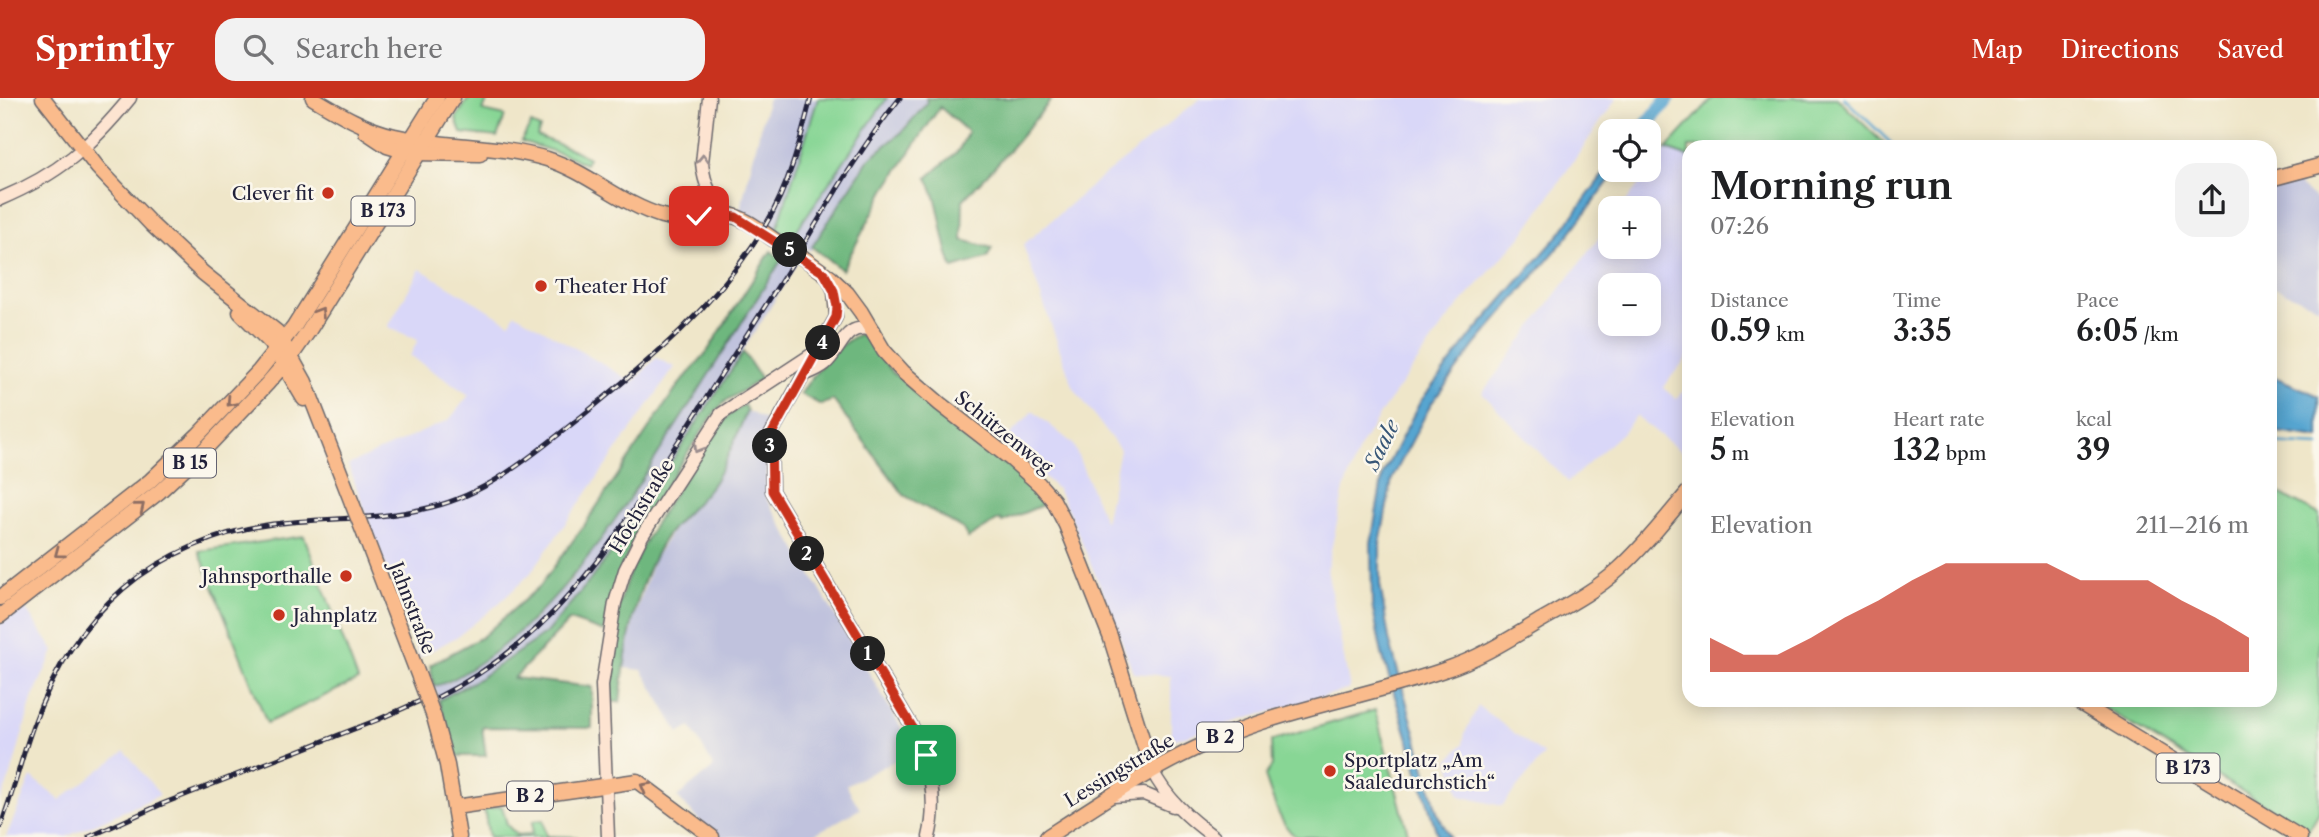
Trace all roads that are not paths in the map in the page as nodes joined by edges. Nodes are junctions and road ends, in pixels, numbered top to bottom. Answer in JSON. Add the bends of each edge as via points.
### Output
{"nodes":[{"id":1,"x":43,"y":98,"type":"edge"},
{"id":2,"x":130,"y":98,"type":"edge"},
{"id":3,"x":313,"y":98,"type":"edge"},
{"id":4,"x":437,"y":98,"type":"edge"},
{"id":5,"x":453,"y":98,"type":"edge"},
{"id":6,"x":709,"y":98,"type":"edge"},
{"id":7,"x":416,"y":146,"type":"junction"},
{"id":8,"x":83,"y":150,"type":"junction"},
{"id":9,"x":2319,"y":166,"type":"edge"},
{"id":10,"x":2277,"y":177,"type":"edge"},
{"id":11,"x":0,"y":199,"type":"edge"},
{"id":12,"x":726,"y":214,"type":"junction"},
{"id":13,"x":824,"y":273,"type":"junction"},
{"id":14,"x":873,"y":331,"type":"junction"},
{"id":15,"x":280,"y":346,"type":"junction"},
{"id":16,"x":819,"y":348,"type":"junction"},
{"id":17,"x":288,"y":360,"type":"junction"},
{"id":18,"x":804,"y":375,"type":"junction"},
{"id":19,"x":1682,"y":503,"type":"edge"},
{"id":20,"x":0,"y":598,"type":"edge"},
{"id":21,"x":0,"y":616,"type":"edge"},
{"id":22,"x":2087,"y":707,"type":"edge"},
{"id":23,"x":1152,"y":770,"type":"junction"},
{"id":24,"x":605,"y":785,"type":"junction"},
{"id":25,"x":1106,"y":798,"type":"junction"},
{"id":26,"x":455,"y":807,"type":"junction"},
{"id":27,"x":1186,"y":816,"type":"junction"},
{"id":28,"x":459,"y":837,"type":"edge"},
{"id":29,"x":608,"y":837,"type":"edge"},
{"id":30,"x":712,"y":837,"type":"edge"},
{"id":31,"x":929,"y":837,"type":"edge"},
{"id":32,"x":1047,"y":837,"type":"edge"},
{"id":33,"x":1214,"y":837,"type":"edge"},
{"id":34,"x":2300,"y":837,"type":"edge"}],
"edges":[{"from":1,"to":8,"type":"main road"},
{"from":2,"to":8,"type":"street"},
{"from":3,"to":7,"type":"main road"},
{"from":4,"to":7,"type":"main road","number":"B 173"},
{"from":5,"to":7,"type":"main road","number":"B 173"},
{"from":12,"to":6,"type":"street","one_way":true,"via":[[712,197],[703,174]]},
{"from":7,"to":12,"type":"main road","via":[[494,147],[524,153],[570,167],[660,216]]},
{"from":7,"to":15,"type":"main road","number":"B 173"},
{"from":17,"to":7,"type":"main road","number":"B 173","one_way":true},
{"from":8,"to":11,"type":"street","via":[[55,172]]},
{"from":8,"to":15,"type":"main road","via":[[203,272],[273,327]]},
{"from":9,"to":10,"type":"main road"},
{"from":12,"to":13,"type":"main road","name":"Schützenweg","bridge":true,"via":[[748,223]]},
{"from":13,"to":14,"type":"main road","name":"Schützenweg","via":[[855,302]]},
{"from":13,"to":16,"type":"street","via":[[837,307]]},
{"from":14,"to":18,"type":"street","via":[[859,327],[852,331],[825,365]]},
{"from":14,"to":23,"type":"main road","name":"Schützenweg","via":[[903,372],[1011,459],[1058,508],[1110,636]]},
{"from":15,"to":17,"type":"main road","name":"Jahnstraße"},
{"from":15,"to":20,"type":"main road","number":"B 15","one_way":true,"via":[[150,481]]},
{"from":16,"to":18,"type":"street"},
{"from":16,"to":24,"type":"street","name":"Hochstraße","one_way":true,"via":[[727,408],[715,421],[629,562],[615,603],[604,674]]},
{"from":21,"to":17,"type":"main road","number":"B 15","one_way":true,"via":[[159,492]]},
{"from":17,"to":26,"type":"main road","name":"Jahnstraße","bridge":true,"via":[[305,382],[434,717]]},
{"from":18,"to":31,"type":"street","via":[[771,435],[772,491],[926,755],[933,812]]},
{"from":19,"to":23,"type":"main road","name":"Lessingstraße","number":"B 2","via":[[1603,583],[1469,661],[1227,734]]},
{"from":22,"to":34,"type":"main road","number":"B 173"},
{"from":23,"to":25,"type":"main road","name":"Lessingstraße","number":"B 2"},
{"from":23,"to":27,"type":"street"},
{"from":24,"to":26,"type":"main road","number":"B 2"},
{"from":24,"to":29,"type":"street","name":"Hochstraße"},
{"from":30,"to":24,"type":"main road","one_way":true,"via":[[641,782]]},
{"from":25,"to":27,"type":"street","via":[[1144,794]]},
{"from":25,"to":32,"type":"main road","name":"Lessingstraße","number":"B 2"},
{"from":26,"to":28,"type":"main road","name":"Jahnstraße"},
{"from":27,"to":33,"type":"street"}]}
